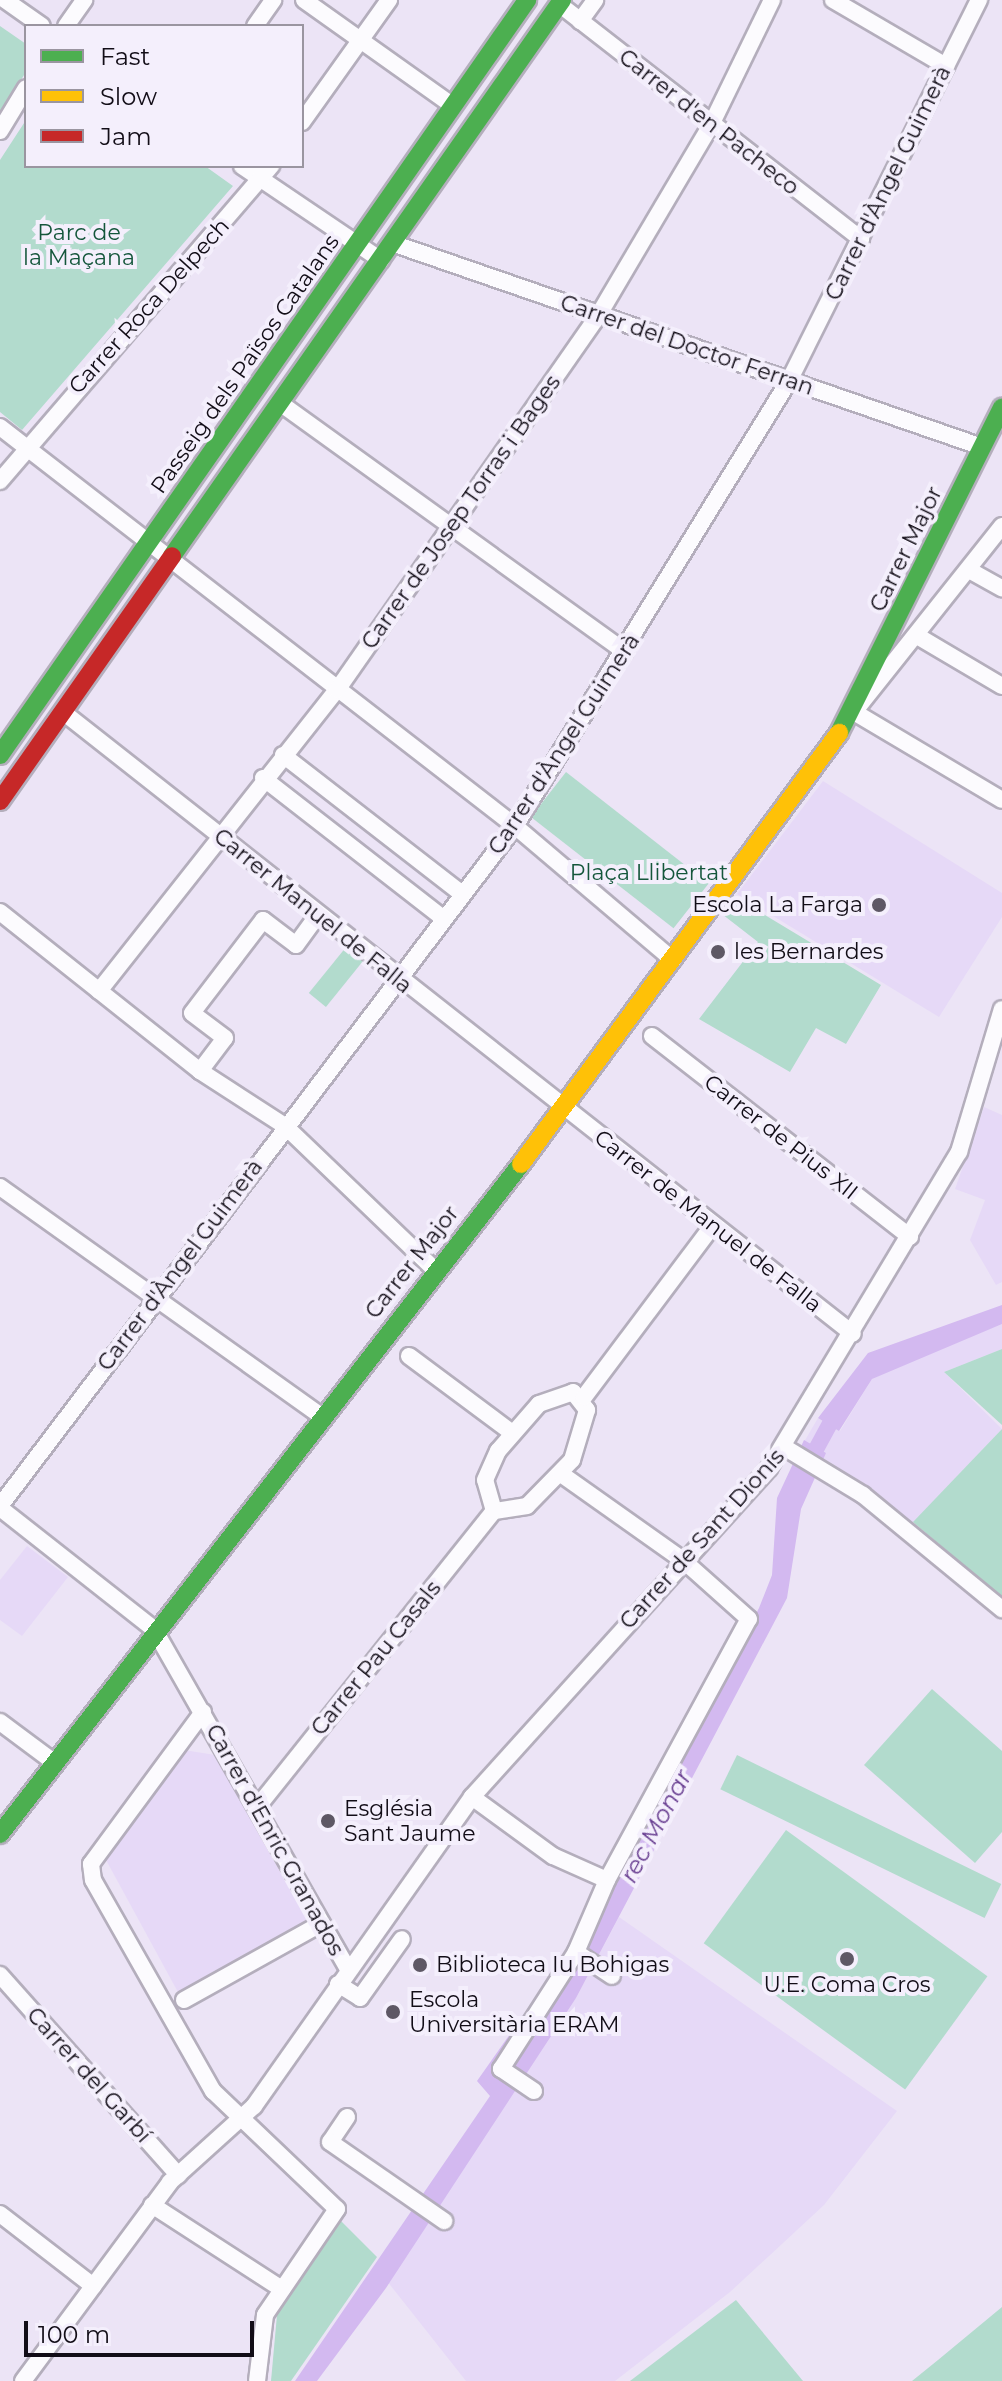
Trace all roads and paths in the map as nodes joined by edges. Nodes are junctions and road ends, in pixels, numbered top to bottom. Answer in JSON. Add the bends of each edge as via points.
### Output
{"nodes":[{"id":1,"x":5,"y":0,"type":"edge"},
{"id":2,"x":84,"y":0,"type":"edge"},
{"id":3,"x":273,"y":0,"type":"edge"},
{"id":4,"x":304,"y":0,"type":"edge"},
{"id":5,"x":389,"y":0,"type":"edge"},
{"id":6,"x":527,"y":0,"type":"edge"},
{"id":7,"x":595,"y":0,"type":"edge"},
{"id":8,"x":772,"y":0,"type":"edge"},
{"id":9,"x":833,"y":0,"type":"edge"},
{"id":10,"x":979,"y":0,"type":"edge"},
{"id":11,"x":560,"y":2,"type":"edge"},
{"id":12,"x":580,"y":21,"type":"junction"},
{"id":13,"x":39,"y":24,"type":"edge"},
{"id":14,"x":67,"y":24,"type":"edge"},
{"id":15,"x":256,"y":24,"type":"edge"},
{"id":16,"x":360,"y":41,"type":"junction"},
{"id":17,"x":946,"y":66,"type":"junction"},
{"id":18,"x":24,"y":91,"type":"edge"},
{"id":19,"x":453,"y":106,"type":"junction"},
{"id":20,"x":304,"y":119,"type":"edge"},
{"id":21,"x":711,"y":125,"type":"junction"},
{"id":22,"x":0,"y":131,"type":"edge"},
{"id":23,"x":266,"y":173,"type":"edge"},
{"id":24,"x":861,"y":239,"type":"junction"},
{"id":25,"x":392,"y":243,"type":"junction"},
{"id":26,"x":357,"y":244,"type":"junction"},
{"id":27,"x":381,"y":260,"type":"junction"},
{"id":28,"x":598,"y":316,"type":"junction"},
{"id":29,"x":790,"y":379,"type":"junction"},
{"id":30,"x":280,"y":403,"type":"junction"},
{"id":31,"x":1002,"y":407,"type":"edge"},
{"id":32,"x":0,"y":427,"type":"edge"},
{"id":33,"x":26,"y":444,"type":"junction"},
{"id":34,"x":982,"y":447,"type":"junction"},
{"id":35,"x":0,"y":481,"type":"edge"},
{"id":36,"x":1002,"y":526,"type":"edge"},
{"id":37,"x":449,"y":529,"type":"junction"},
{"id":38,"x":149,"y":545,"type":"junction"},
{"id":39,"x":169,"y":560,"type":"junction"},
{"id":40,"x":967,"y":573,"type":"junction"},
{"id":41,"x":1002,"y":588,"type":"edge"},
{"id":42,"x":919,"y":637,"type":"junction"},
{"id":43,"x":625,"y":652,"type":"junction"},
{"id":44,"x":1002,"y":686,"type":"edge"},
{"id":45,"x":337,"y":690,"type":"junction"},
{"id":46,"x":63,"y":712,"type":"junction"},
{"id":47,"x":854,"y":712,"type":"junction"},
{"id":48,"x":0,"y":755,"type":"edge"},
{"id":49,"x":283,"y":755,"type":"junction"},
{"id":50,"x":263,"y":778,"type":"junction"},
{"id":51,"x":1002,"y":800,"type":"edge"},
{"id":52,"x":0,"y":801,"type":"edge"},
{"id":53,"x":515,"y":826,"type":"junction"},
{"id":54,"x":217,"y":833,"type":"junction"},
{"id":55,"x":462,"y":894,"type":"junction"},
{"id":56,"x":0,"y":912,"type":"edge"},
{"id":57,"x":318,"y":915,"type":"junction"},
{"id":58,"x":443,"y":918,"type":"junction"},
{"id":59,"x":673,"y":960,"type":"junction"},
{"id":60,"x":396,"y":977,"type":"junction"},
{"id":61,"x":99,"y":991,"type":"junction"},
{"id":62,"x":1002,"y":1009,"type":"edge"},
{"id":63,"x":652,"y":1036,"type":"dead end"},
{"id":64,"x":200,"y":1071,"type":"junction"},
{"id":65,"x":564,"y":1108,"type":"junction"},
{"id":66,"x":285,"y":1126,"type":"junction"},
{"id":67,"x":0,"y":1187,"type":"edge"},
{"id":68,"x":713,"y":1225,"type":"junction"},
{"id":69,"x":910,"y":1237,"type":"junction"},
{"id":70,"x":436,"y":1271,"type":"junction"},
{"id":71,"x":155,"y":1297,"type":"junction"},
{"id":72,"x":853,"y":1334,"type":"junction"},
{"id":73,"x":409,"y":1356,"type":"dead end"},
{"id":74,"x":584,"y":1397,"type":"junction"},
{"id":75,"x":321,"y":1416,"type":"junction"},
{"id":76,"x":511,"y":1432,"type":"junction"},
{"id":77,"x":788,"y":1449,"type":"junction"},
{"id":78,"x":561,"y":1474,"type":"junction"},
{"id":79,"x":0,"y":1507,"type":"edge"},
{"id":80,"x":494,"y":1511,"type":"junction"},
{"id":81,"x":684,"y":1561,"type":"junction"},
{"id":82,"x":1002,"y":1609,"type":"edge"},
{"id":83,"x":154,"y":1629,"type":"junction"},
{"id":84,"x":203,"y":1712,"type":"junction"},
{"id":85,"x":0,"y":1722,"type":"edge"},
{"id":86,"x":55,"y":1763,"type":"junction"},
{"id":87,"x":472,"y":1797,"type":"junction"},
{"id":88,"x":259,"y":1805,"type":"junction"},
{"id":89,"x":0,"y":1834,"type":"edge"},
{"id":90,"x":607,"y":1880,"type":"junction"},
{"id":91,"x":315,"y":1927,"type":"dead end"},
{"id":92,"x":402,"y":1939,"type":"dead end"},
{"id":93,"x":576,"y":1952,"type":"junction"},
{"id":94,"x":605,"y":1971,"type":"dead end"},
{"id":95,"x":0,"y":1975,"type":"edge"},
{"id":96,"x":343,"y":1977,"type":"junction"},
{"id":97,"x":184,"y":2000,"type":"dead end"},
{"id":98,"x":528,"y":2087,"type":"dead end"},
{"id":99,"x":241,"y":2116,"type":"junction"},
{"id":100,"x":347,"y":2117,"type":"dead end"},
{"id":101,"x":178,"y":2175,"type":"junction"},
{"id":102,"x":152,"y":2205,"type":"junction"},
{"id":103,"x":0,"y":2214,"type":"edge"},
{"id":104,"x":440,"y":2218,"type":"dead end"},
{"id":105,"x":93,"y":2286,"type":"junction"},
{"id":106,"x":282,"y":2289,"type":"junction"},
{"id":107,"x":23,"y":2381,"type":"edge"},
{"id":108,"x":257,"y":2381,"type":"edge"}],
"edges":[{"from":1,"to":13,"type":"street"},
{"from":2,"to":14,"type":"street"},
{"from":3,"to":15,"type":"street"},
{"from":4,"to":16,"type":"street"},
{"from":5,"to":16,"type":"street"},
{"from":6,"to":19,"type":"main road","name":"Passeig dels Països Catalans"},
{"from":7,"to":12,"type":"street"},
{"from":8,"to":21,"type":"street","name":"Carrer de Josep Torras i Bages"},
{"from":9,"to":17,"type":"street"},
{"from":10,"to":17,"type":"street","name":"Carrer d'Àngel Guimerà"},
{"from":11,"to":12,"type":"street","name":"Carrer d'en Pacheco"},
{"from":11,"to":25,"type":"main road"},
{"from":12,"to":21,"type":"street","name":"Carrer d'en Pacheco"},
{"from":16,"to":19,"type":"street"},
{"from":16,"to":20,"type":"street"},
{"from":17,"to":24,"type":"street","name":"Carrer d'Àngel Guimerà"},
{"from":18,"to":22,"type":"street"},
{"from":19,"to":26,"type":"main road","name":"Passeig dels Països Catalans"},
{"from":21,"to":24,"type":"street","name":"Carrer d'en Pacheco"},
{"from":21,"to":28,"type":"street","name":"Carrer de Josep Torras i Bages"},
{"from":23,"to":26,"type":"street"},
{"from":23,"to":33,"type":"street","name":"Carrer Roca Delpech"},
{"from":24,"to":29,"type":"street","name":"Carrer d'Àngel Guimerà"},
{"from":25,"to":27,"type":"main road"},
{"from":25,"to":28,"type":"street","name":"Carrer del Doctor Ferran"},
{"from":26,"to":27,"type":"street"},
{"from":26,"to":38,"type":"main road","name":"Passeig dels Països Catalans"},
{"from":27,"to":30,"type":"main road"},
{"from":28,"to":29,"type":"street","name":"Carrer del Doctor Ferran"},
{"from":28,"to":37,"type":"street","name":"Carrer de Josep Torras i Bages"},
{"from":29,"to":34,"type":"street","name":"Carrer del Doctor Ferran"},
{"from":29,"to":43,"type":"street","name":"Carrer d'Àngel Guimerà"},
{"from":30,"to":37,"type":"street"},
{"from":30,"to":39,"type":"main road"},
{"from":31,"to":34,"type":"main road","name":"Carrer Major"},
{"from":32,"to":33,"type":"street"},
{"from":33,"to":35,"type":"street","name":"Carrer Roca Delpech"},
{"from":33,"to":38,"type":"street"},
{"from":34,"to":47,"type":"main road","name":"Carrer Major"},
{"from":36,"to":40,"type":"street","name":"Carrer Major"},
{"from":37,"to":43,"type":"street"},
{"from":37,"to":45,"type":"street","name":"Carrer de Josep Torras i Bages"},
{"from":38,"to":39,"type":"street"},
{"from":38,"to":48,"type":"main road","name":"Passeig dels Països Catalans"},
{"from":39,"to":45,"type":"street"},
{"from":39,"to":46,"type":"main road"},
{"from":40,"to":41,"type":"street"},
{"from":40,"to":42,"type":"street","name":"Carrer Major"},
{"from":42,"to":44,"type":"street"},
{"from":42,"to":47,"type":"street","name":"Carrer Major"},
{"from":43,"to":53,"type":"street","name":"Carrer d'Àngel Guimerà"},
{"from":45,"to":49,"type":"street","name":"Carrer de Josep Torras i Bages"},
{"from":45,"to":53,"type":"street"},
{"from":46,"to":52,"type":"main road"},
{"from":46,"to":54,"type":"street","name":"Carrer Manuel de Falla"},
{"from":47,"to":51,"type":"street"},
{"from":47,"to":59,"type":"main road","name":"Carrer Major"},
{"from":49,"to":50,"type":"street","name":"Carrer de Josep Torras i Bages"},
{"from":49,"to":55,"type":"street"},
{"from":50,"to":54,"type":"street","name":"Carrer de Josep Torras i Bages"},
{"from":50,"to":58,"type":"street"},
{"from":53,"to":55,"type":"street","name":"Carrer d'Àngel Guimerà"},
{"from":53,"to":59,"type":"street"},
{"from":54,"to":57,"type":"street","name":"Carrer Manuel de Falla"},
{"from":54,"to":61,"type":"street","name":"Carrer de Josep Torras i Bages"},
{"from":55,"to":58,"type":"street","name":"Carrer d'Àngel Guimerà"},
{"from":56,"to":61,"type":"street"},
{"from":57,"to":60,"type":"street","name":"Carrer Manuel de Falla"},
{"from":57,"to":64,"type":"street","via":[[296,945],[263,920],[192,1013],[225,1038]]},
{"from":58,"to":60,"type":"street","name":"Carrer d'Àngel Guimerà"},
{"from":59,"to":65,"type":"main road","name":"Carrer Major"},
{"from":60,"to":65,"type":"street","name":"Carrer Manuel de Falla"},
{"from":60,"to":66,"type":"street","name":"Carrer d'Àngel Guimerà"},
{"from":61,"to":64,"type":"street"},
{"from":62,"to":69,"type":"street","name":"Carrer de Sant Dionís","via":[[959,1152]]},
{"from":63,"to":69,"type":"street","name":"Carrer de Pius XII"},
{"from":64,"to":66,"type":"street"},
{"from":65,"to":68,"type":"street","name":"Carrer de Manuel de Falla"},
{"from":65,"to":70,"type":"main road","name":"Carrer Major"},
{"from":66,"to":70,"type":"street"},
{"from":66,"to":71,"type":"street","name":"Carrer d'Àngel Guimerà"},
{"from":67,"to":71,"type":"street"},
{"from":68,"to":72,"type":"street","name":"Carrer de Manuel de Falla"},
{"from":68,"to":74,"type":"street"},
{"from":69,"to":72,"type":"street","name":"Carrer de Sant Dionís"},
{"from":70,"to":75,"type":"main road","name":"Carrer Major"},
{"from":71,"to":75,"type":"street"},
{"from":71,"to":79,"type":"street","name":"Carrer d'Àngel Guimerà"},
{"from":72,"to":77,"type":"street","name":"Carrer de Sant Dionís"},
{"from":73,"to":76,"type":"street"},
{"from":74,"to":76,"type":"street","via":[[550,1394]]},
{"from":74,"to":78,"type":"street","via":[[583,1436]]},
{"from":75,"to":83,"type":"main road","name":"Carrer Major"},
{"from":76,"to":80,"type":"street","via":[[485,1480]]},
{"from":77,"to":81,"type":"street","name":"Carrer de Sant Dionís"},
{"from":77,"to":82,"type":"street"},
{"from":78,"to":80,"type":"street","via":[[527,1506]]},
{"from":78,"to":81,"type":"street"},
{"from":79,"to":83,"type":"street"},
{"from":80,"to":88,"type":"street","name":"Carrer Pau Casals"},
{"from":81,"to":87,"type":"street","name":"Carrer de Sant Dionís"},
{"from":81,"to":90,"type":"street","via":[[749,1619]]},
{"from":83,"to":84,"type":"street","name":"Carrer d'Enric Granados"},
{"from":83,"to":86,"type":"main road","name":"Carrer Major"},
{"from":84,"to":88,"type":"street","name":"Carrer d'Enric Granados"},
{"from":84,"to":99,"type":"street","via":[[91,1864],[93,1880],[213,2091]]},
{"from":85,"to":86,"type":"street"},
{"from":86,"to":89,"type":"main road","name":"Carrer Major"},
{"from":87,"to":90,"type":"street","via":[[553,1856]]},
{"from":87,"to":96,"type":"street","name":"Carrer de Sant Dionís"},
{"from":88,"to":96,"type":"street","name":"Carrer d'Enric Granados"},
{"from":90,"to":93,"type":"street"},
{"from":91,"to":97,"type":"street"},
{"from":92,"to":96,"type":"street","via":[[360,1998]]},
{"from":93,"to":94,"type":"street"},
{"from":93,"to":98,"type":"street","via":[[501,2069]]},
{"from":95,"to":101,"type":"street","name":"Carrer del Garbí"},
{"from":96,"to":99,"type":"street","name":"Carrer de Sant Dionís"},
{"from":99,"to":101,"type":"street","name":"Carrer de Sant Dionís"},
{"from":99,"to":106,"type":"street","via":[[337,2209]]},
{"from":100,"to":104,"type":"street","via":[[330,2142]]},
{"from":101,"to":102,"type":"street","name":"Carrer de Sant Dionís"},
{"from":102,"to":105,"type":"street","name":"Carrer de Sant Dionís"},
{"from":102,"to":106,"type":"street"},
{"from":103,"to":105,"type":"street"},
{"from":105,"to":107,"type":"street","name":"Carrer de Sant Dionís"},
{"from":106,"to":108,"type":"street","via":[[265,2315]]}]}
